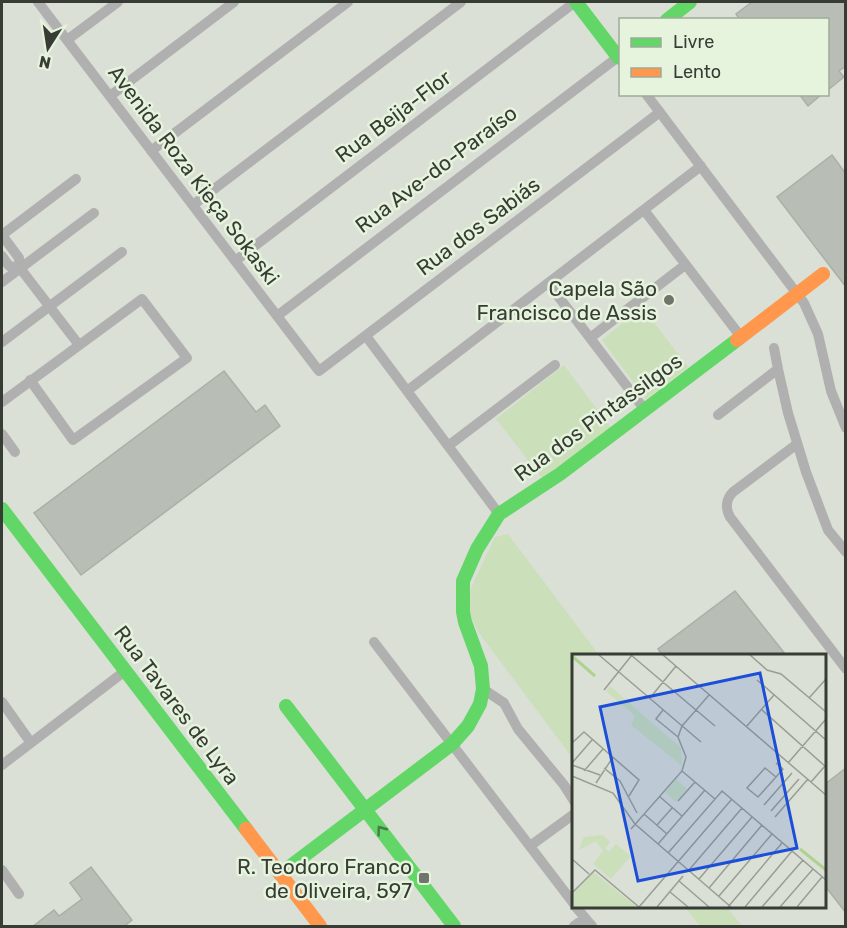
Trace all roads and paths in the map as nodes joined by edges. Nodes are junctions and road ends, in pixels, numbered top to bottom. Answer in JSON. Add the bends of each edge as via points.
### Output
{"nodes":[{"id":1,"x":38,"y":2,"type":"edge"},
{"id":2,"x":118,"y":2,"type":"edge"},
{"id":3,"x":234,"y":2,"type":"edge"},
{"id":4,"x":348,"y":2,"type":"edge"},
{"id":5,"x":461,"y":2,"type":"edge"},
{"id":6,"x":575,"y":2,"type":"edge"},
{"id":7,"x":690,"y":2,"type":"edge"},
{"id":8,"x":670,"y":18,"type":"edge"},
{"id":9,"x":68,"y":40,"type":"junction"},
{"id":10,"x":619,"y":56,"type":"edge"},
{"id":11,"x":619,"y":58,"type":"edge"},
{"id":12,"x":110,"y":96,"type":"junction"},
{"id":13,"x":648,"y":96,"type":"edge"},
{"id":14,"x":660,"y":112,"type":"junction"},
{"id":15,"x":152,"y":151,"type":"junction"},
{"id":16,"x":701,"y":166,"type":"junction"},
{"id":17,"x":76,"y":179,"type":"dead end"},
{"id":18,"x":193,"y":205,"type":"junction"},
{"id":19,"x":644,"y":210,"type":"junction"},
{"id":20,"x":94,"y":213,"type":"dead end"},
{"id":21,"x":2,"y":235,"type":"edge"},
{"id":22,"x":122,"y":252,"type":"dead end"},
{"id":23,"x":2,"y":256,"type":"edge"},
{"id":24,"x":235,"y":261,"type":"junction"},
{"id":25,"x":686,"y":265,"type":"junction"},
{"id":26,"x":20,"y":268,"type":"junction"},
{"id":27,"x":823,"y":274,"type":"dead end"},
{"id":28,"x":2,"y":282,"type":"edge"},
{"id":29,"x":548,"y":283,"type":"junction"},
{"id":30,"x":798,"y":293,"type":"junction"},
{"id":31,"x":49,"y":306,"type":"junction"},
{"id":32,"x":277,"y":316,"type":"junction"},
{"id":33,"x":366,"y":336,"type":"junction"},
{"id":34,"x":741,"y":337,"type":"junction"},
{"id":35,"x":590,"y":338,"type":"junction"},
{"id":36,"x":2,"y":342,"type":"edge"},
{"id":37,"x":79,"y":345,"type":"junction"},
{"id":38,"x":774,"y":348,"type":"dead end"},
{"id":39,"x":555,"y":365,"type":"dead end"},
{"id":40,"x":778,"y":369,"type":"junction"},
{"id":41,"x":319,"y":371,"type":"joint"},
{"id":42,"x":30,"y":380,"type":"junction"},
{"id":43,"x":407,"y":391,"type":"junction"},
{"id":44,"x":2,"y":402,"type":"edge"},
{"id":45,"x":645,"y":410,"type":"junction"},
{"id":46,"x":718,"y":415,"type":"dead end"},
{"id":47,"x":846,"y":428,"type":"edge"},
{"id":48,"x":2,"y":434,"type":"edge"},
{"id":49,"x":797,"y":444,"type":"junction"},
{"id":50,"x":448,"y":446,"type":"junction"},
{"id":51,"x":15,"y":452,"type":"dead end"},
{"id":52,"x":2,"y":508,"type":"edge"},
{"id":53,"x":499,"y":514,"type":"junction"},
{"id":54,"x":846,"y":552,"type":"edge"},
{"id":55,"x":374,"y":642,"type":"dead end"},
{"id":56,"x":842,"y":656,"type":"edge"},
{"id":57,"x":846,"y":669,"type":"edge"},
{"id":58,"x":125,"y":671,"type":"junction"},
{"id":59,"x":483,"y":689,"type":"junction"},
{"id":60,"x":2,"y":702,"type":"edge"},
{"id":61,"x":286,"y":706,"type":"dead end"},
{"id":62,"x":31,"y":743,"type":"junction"},
{"id":63,"x":452,"y":744,"type":"junction"},
{"id":64,"x":2,"y":765,"type":"edge"},
{"id":65,"x":572,"y":798,"type":"edge"},
{"id":66,"x":365,"y":809,"type":"junction"},
{"id":67,"x":572,"y":815,"type":"edge"},
{"id":68,"x":530,"y":846,"type":"junction"},
{"id":69,"x":2,"y":870,"type":"edge"},
{"id":70,"x":280,"y":874,"type":"junction"},
{"id":71,"x":19,"y":894,"type":"dead end"},
{"id":72,"x":572,"y":901,"type":"edge"},
{"id":73,"x":577,"y":907,"type":"edge"},
{"id":74,"x":588,"y":922,"type":"edge"},
{"id":75,"x":320,"y":927,"type":"edge"},
{"id":76,"x":454,"y":927,"type":"edge"},
{"id":77,"x":574,"y":927,"type":"edge"}],
"edges":[{"from":1,"to":9,"type":"street","name":"Avenida Roza Kieça Sokaski"},
{"from":2,"to":9,"type":"street"},
{"from":3,"to":12,"type":"street"},
{"from":4,"to":15,"type":"street"},
{"from":5,"to":18,"type":"street"},
{"from":6,"to":10,"type":"street"},
{"from":6,"to":24,"type":"street","name":"Rua Beija-Flor"},
{"from":7,"to":8,"type":"street"},
{"from":9,"to":12,"type":"street","name":"Avenida Roza Kieça Sokaski"},
{"from":11,"to":32,"type":"street","name":"Rua Ave-do-Paraíso"},
{"from":12,"to":15,"type":"street","name":"Avenida Roza Kieça Sokaski"},
{"from":13,"to":14,"type":"street"},
{"from":14,"to":16,"type":"street"},
{"from":14,"to":33,"type":"street","name":"Rua dos Sabiás"},
{"from":15,"to":18,"type":"street","name":"Avenida Roza Kieça Sokaski"},
{"from":16,"to":19,"type":"street"},
{"from":16,"to":30,"type":"street"},
{"from":17,"to":21,"type":"street"},
{"from":18,"to":24,"type":"street","name":"Avenida Roza Kieça Sokaski"},
{"from":19,"to":25,"type":"street"},
{"from":19,"to":29,"type":"street"},
{"from":20,"to":26,"type":"street"},
{"from":21,"to":26,"type":"street","via":[[19,258]]},
{"from":22,"to":31,"type":"street"},
{"from":23,"to":26,"type":"street","via":[[9,266]]},
{"from":24,"to":32,"type":"street","name":"Avenida Roza Kieça Sokaski"},
{"from":25,"to":34,"type":"street"},
{"from":25,"to":35,"type":"street"},
{"from":26,"to":28,"type":"street"},
{"from":26,"to":31,"type":"street"},
{"from":27,"to":30,"type":"street","name":"Rua dos Pintassilgos"},
{"from":29,"to":35,"type":"street"},
{"from":29,"to":43,"type":"street"},
{"from":30,"to":34,"type":"street","name":"Rua dos Pintassilgos"},
{"from":30,"to":47,"type":"street","via":[[814,324],[831,391]]},
{"from":31,"to":36,"type":"street"},
{"from":31,"to":37,"type":"street"},
{"from":32,"to":41,"type":"street","name":"Avenida Roza Kieça Sokaski"},
{"from":33,"to":41,"type":"street","name":"Rua dos Sabiás"},
{"from":33,"to":43,"type":"street"},
{"from":34,"to":45,"type":"street","name":"Rua dos Pintassilgos"},
{"from":35,"to":45,"type":"street"},
{"from":37,"to":42,"type":"street"},
{"from":37,"to":42,"type":"street","via":[[142,299],[187,358],[73,440]]},
{"from":38,"to":40,"type":"street"},
{"from":39,"to":50,"type":"street"},
{"from":40,"to":46,"type":"street"},
{"from":40,"to":49,"type":"street"},
{"from":42,"to":44,"type":"street"},
{"from":43,"to":50,"type":"street"},
{"from":45,"to":53,"type":"street","name":"Rua dos Pintassilgos"},
{"from":48,"to":51,"type":"street"},
{"from":49,"to":54,"type":"street","via":[[828,530]]},
{"from":49,"to":56,"type":"street","via":[[733,492],[727,509]]},
{"from":50,"to":53,"type":"street"},
{"from":52,"to":58,"type":"street","name":"Rua Tavares de Lyra"},
{"from":53,"to":59,"type":"street","name":"Rua dos Pintassilgos","via":[[463,581],[463,612],[481,666]]},
{"from":55,"to":63,"type":"street"},
{"from":56,"to":57,"type":"street"},
{"from":58,"to":62,"type":"street"},
{"from":58,"to":70,"type":"street","name":"Rua Tavares de Lyra"},
{"from":59,"to":63,"type":"street","via":[[468,726]]},
{"from":59,"to":65,"type":"street","via":[[504,704],[518,729]]},
{"from":60,"to":62,"type":"street"},
{"from":61,"to":66,"type":"street"},
{"from":62,"to":64,"type":"street"},
{"from":63,"to":66,"type":"street"},
{"from":63,"to":68,"type":"street"},
{"from":66,"to":70,"type":"street"},
{"from":76,"to":66,"type":"street","one_way":true},
{"from":67,"to":68,"type":"street"},
{"from":68,"to":72,"type":"street"},
{"from":69,"to":71,"type":"street"},
{"from":70,"to":75,"type":"street","name":"Rua Tavares de Lyra"},
{"from":73,"to":74,"type":"street"},
{"from":74,"to":77,"type":"street"}]}
